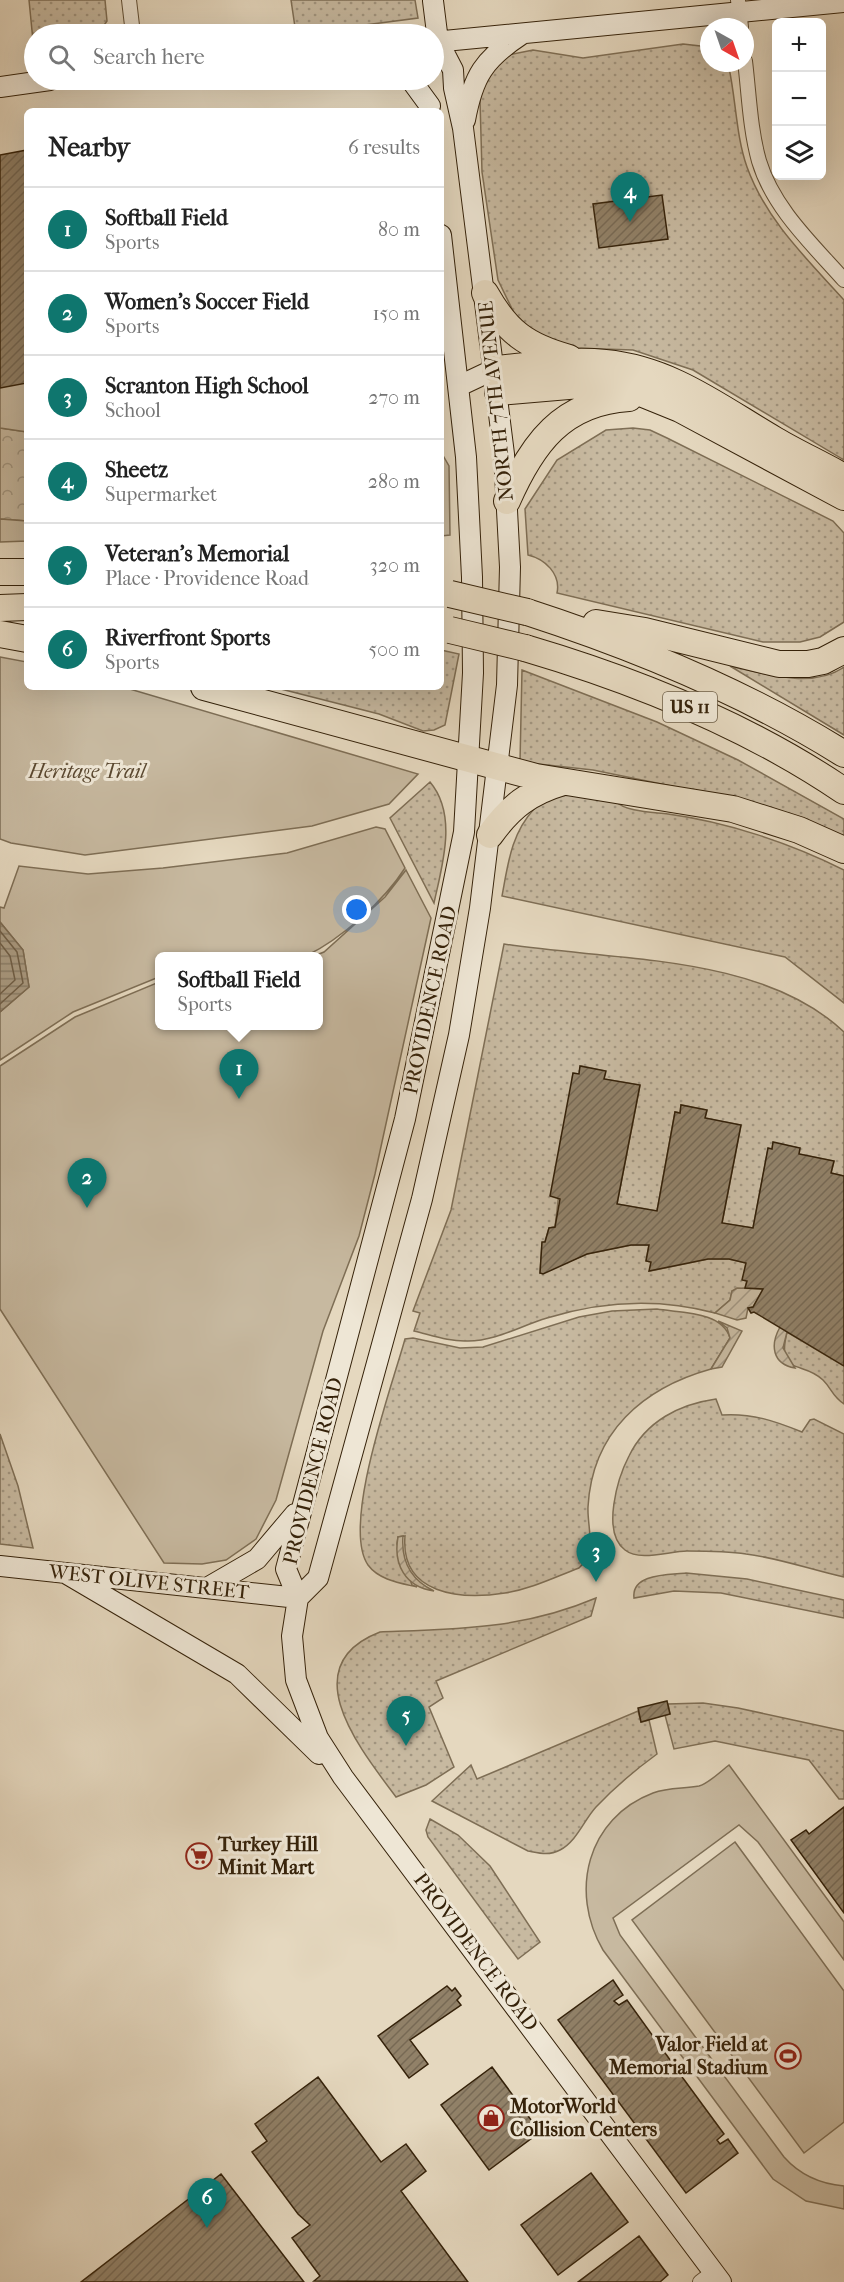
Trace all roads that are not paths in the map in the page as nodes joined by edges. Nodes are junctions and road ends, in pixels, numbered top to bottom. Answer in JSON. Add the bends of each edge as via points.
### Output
{"nodes":[{"id":1,"x":129,"y":0,"type":"edge"},
{"id":2,"x":433,"y":1,"type":"edge"},
{"id":3,"x":844,"y":2,"type":"edge"},
{"id":4,"x":740,"y":13,"type":"edge"},
{"id":5,"x":132,"y":24,"type":"edge"},
{"id":6,"x":435,"y":24,"type":"edge"},
{"id":7,"x":524,"y":33,"type":"junction"},
{"id":8,"x":444,"y":41,"type":"edge"},
{"id":9,"x":444,"y":55,"type":"edge"},
{"id":10,"x":746,"y":72,"type":"edge"},
{"id":11,"x":24,"y":84,"type":"edge"},
{"id":12,"x":0,"y":87,"type":"edge"},
{"id":13,"x":418,"y":90,"type":"edge"},
{"id":14,"x":430,"y":90,"type":"edge"},
{"id":15,"x":429,"y":108,"type":"edge"},
{"id":16,"x":430,"y":108,"type":"edge"},
{"id":17,"x":463,"y":128,"type":"junction"},
{"id":18,"x":444,"y":260,"type":"edge"},
{"id":19,"x":844,"y":280,"type":"edge"},
{"id":20,"x":485,"y":293,"type":"junction"},
{"id":21,"x":580,"y":362,"type":"junction"},
{"id":22,"x":496,"y":380,"type":"junction"},
{"id":23,"x":459,"y":386,"type":"junction"},
{"id":24,"x":663,"y":401,"type":"junction"},
{"id":25,"x":844,"y":477,"type":"edge"},
{"id":26,"x":844,"y":496,"type":"edge"},
{"id":27,"x":507,"y":501,"type":"junction"},
{"id":28,"x":0,"y":572,"type":"edge"},
{"id":29,"x":24,"y":572,"type":"edge"},
{"id":30,"x":446,"y":593,"type":"edge"},
{"id":31,"x":24,"y":607,"type":"edge"},
{"id":32,"x":0,"y":608,"type":"edge"},
{"id":33,"x":527,"y":612,"type":"junction"},
{"id":34,"x":446,"y":629,"type":"edge"},
{"id":35,"x":0,"y":634,"type":"edge"},
{"id":36,"x":24,"y":638,"type":"edge"},
{"id":37,"x":844,"y":650,"type":"edge"},
{"id":38,"x":215,"y":690,"type":"edge"},
{"id":39,"x":844,"y":754,"type":"edge"},
{"id":40,"x":469,"y":759,"type":"junction"},
{"id":41,"x":498,"y":767,"type":"junction"},
{"id":42,"x":567,"y":781,"type":"junction"},
{"id":43,"x":844,"y":791,"type":"edge"},
{"id":44,"x":490,"y":835,"type":"junction"},
{"id":45,"x":844,"y":850,"type":"edge"},
{"id":46,"x":302,"y":1504,"type":"junction"},
{"id":47,"x":0,"y":1566,"type":"edge"},
{"id":48,"x":66,"y":1574,"type":"junction"},
{"id":49,"x":206,"y":1588,"type":"junction"},
{"id":50,"x":298,"y":1598,"type":"junction"},
{"id":51,"x":343,"y":1777,"type":"junction"},
{"id":52,"x":711,"y":2278,"type":"edge"}],
"edges":[{"from":1,"to":5,"type":"street"},
{"from":2,"to":6,"type":"main road","name":"NORTH 7TH AVENUE"},
{"from":3,"to":4,"type":"main road"},
{"from":4,"to":7,"type":"main road"},
{"from":7,"to":8,"type":"main road"},
{"from":7,"to":17,"type":"main road","via":[[502,47],[480,70]]},
{"from":9,"to":17,"type":"main road","name":"NORTH 7TH AVENUE","via":[[453,70]]},
{"from":10,"to":19,"type":"street","via":[[755,144],[767,181],[793,222]]},
{"from":11,"to":12,"type":"main road"},
{"from":13,"to":15,"type":"main road"},
{"from":14,"to":16,"type":"main road"},
{"from":17,"to":20,"type":"main road","name":"NORTH 7TH AVENUE"},
{"from":18,"to":23,"type":"main road","name":"NORTH 7TH AVENUE"},
{"from":20,"to":21,"type":"highway","via":[[502,320],[522,339]]},
{"from":20,"to":22,"type":"main road","name":"NORTH 7TH AVENUE"},
{"from":21,"to":22,"type":"highway"},
{"from":21,"to":25,"type":"highway","via":[[628,366],[672,379]]},
{"from":22,"to":23,"type":"main road"},
{"from":22,"to":24,"type":"highway","via":[[624,389]]},
{"from":22,"to":27,"type":"main road","name":"NORTH 7TH AVENUE"},
{"from":23,"to":40,"type":"main road","name":"PROVIDENCE ROAD","via":[[472,577]]},
{"from":24,"to":26,"type":"highway"},
{"from":24,"to":27,"type":"highway","via":[[621,399],[588,406],[573,414],[537,444]]},
{"from":27,"to":41,"type":"main road","name":"NORTH 7TH AVENUE","via":[[510,626]]},
{"from":28,"to":29,"type":"highway"},
{"from":30,"to":33,"type":"highway","number":"US 11","bridge":true},
{"from":31,"to":32,"type":"highway"},
{"from":33,"to":37,"type":"highway","via":[[645,631],[779,664],[823,661]]},
{"from":33,"to":39,"type":"highway","number":"US 11","via":[[692,673],[768,710]]},
{"from":34,"to":43,"type":"highway","number":"US 11","bridge":true,"via":[[585,666],[670,698],[753,737]]},
{"from":35,"to":36,"type":"highway"},
{"from":38,"to":40,"type":"highway"},
{"from":40,"to":41,"type":"highway"},
{"from":40,"to":46,"type":"main road","name":"PROVIDENCE ROAD","via":[[459,865],[405,1119]]},
{"from":41,"to":42,"type":"highway"},
{"from":41,"to":44,"type":"main road","name":"PROVIDENCE ROAD"},
{"from":42,"to":44,"type":"highway","via":[[525,797]]},
{"from":42,"to":45,"type":"highway","via":[[733,809],[799,830]]},
{"from":44,"to":50,"type":"main road","name":"PROVIDENCE ROAD","via":[[459,1035],[422,1199],[318,1578]]},
{"from":46,"to":49,"type":"main road","via":[[257,1558]]},
{"from":46,"to":50,"type":"main road","name":"PROVIDENCE ROAD","via":[[286,1569]]},
{"from":47,"to":48,"type":"main road","name":"WEST OLIVE STREET"},
{"from":48,"to":49,"type":"main road","name":"WEST OLIVE STREET"},
{"from":48,"to":51,"type":"main road","via":[[237,1674]]},
{"from":49,"to":50,"type":"main road","name":"WEST OLIVE STREET"},
{"from":50,"to":51,"type":"main road","name":"PROVIDENCE ROAD","via":[[292,1636],[296,1680],[318,1738]]},
{"from":51,"to":52,"type":"main road","name":"PROVIDENCE ROAD"}]}
